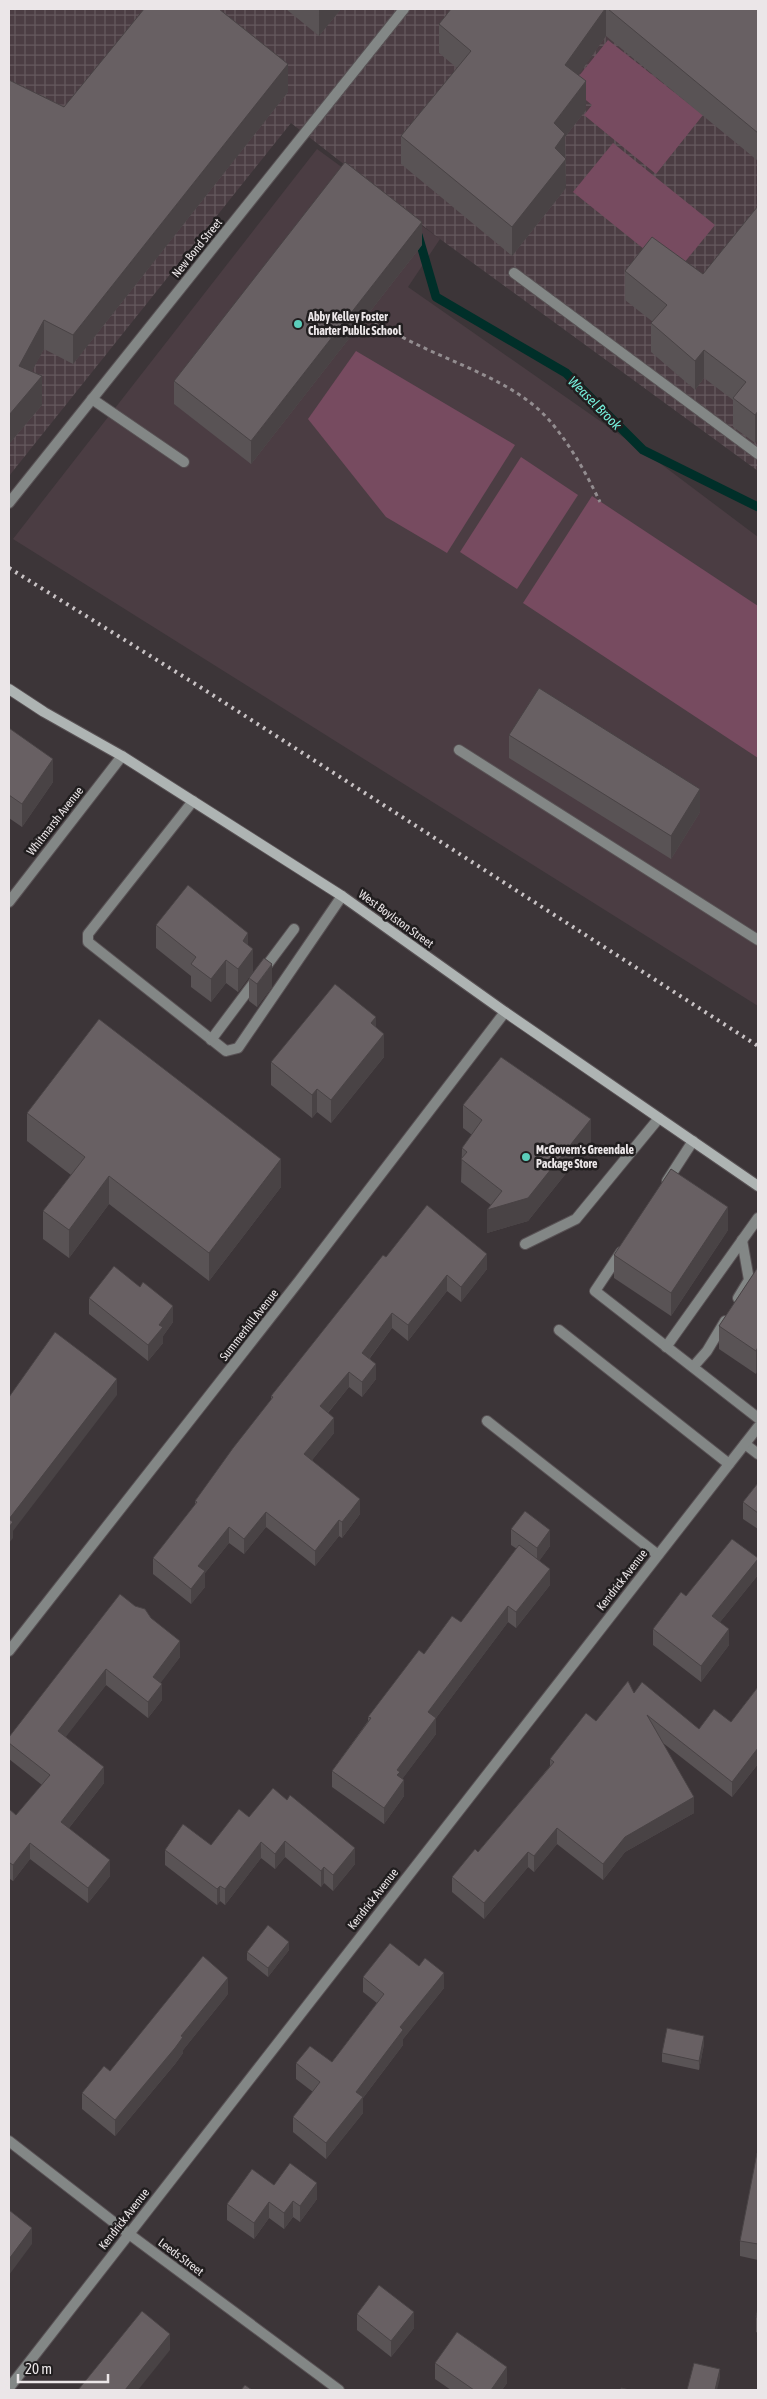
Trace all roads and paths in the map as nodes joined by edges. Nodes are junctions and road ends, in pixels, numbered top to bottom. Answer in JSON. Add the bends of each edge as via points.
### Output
{"nodes":[{"id":1,"x":404,"y":9,"type":"edge"},
{"id":2,"x":514,"y":273,"type":"dead end"},
{"id":3,"x":374,"y":322,"type":"dead end"},
{"id":4,"x":92,"y":399,"type":"junction"},
{"id":5,"x":758,"y":454,"type":"edge"},
{"id":6,"x":184,"y":462,"type":"dead end"},
{"id":7,"x":600,"y":502,"type":"dead end"},
{"id":8,"x":9,"y":503,"type":"edge"},
{"id":9,"x":9,"y":689,"type":"edge"},
{"id":10,"x":459,"y":750,"type":"dead end"},
{"id":11,"x":122,"y":756,"type":"junction"},
{"id":12,"x":193,"y":801,"type":"junction"},
{"id":13,"x":342,"y":896,"type":"junction"},
{"id":14,"x":10,"y":898,"type":"edge"},
{"id":15,"x":294,"y":929,"type":"dead end"},
{"id":16,"x":758,"y":940,"type":"edge"},
{"id":17,"x":505,"y":1012,"type":"junction"},
{"id":18,"x":211,"y":1040,"type":"junction"},
{"id":19,"x":659,"y":1118,"type":"junction"},
{"id":20,"x":693,"y":1141,"type":"junction"},
{"id":21,"x":758,"y":1186,"type":"edge"},
{"id":22,"x":663,"y":1188,"type":"edge"},
{"id":23,"x":758,"y":1218,"type":"edge"},
{"id":24,"x":742,"y":1240,"type":"junction"},
{"id":25,"x":626,"y":1243,"type":"edge"},
{"id":26,"x":525,"y":1244,"type":"dead end"},
{"id":27,"x":559,"y":1330,"type":"dead end"},
{"id":28,"x":666,"y":1346,"type":"junction"},
{"id":29,"x":693,"y":1367,"type":"junction"},
{"id":30,"x":758,"y":1418,"type":"edge"},
{"id":31,"x":487,"y":1421,"type":"dead end"},
{"id":32,"x":758,"y":1427,"type":"edge"},
{"id":33,"x":745,"y":1444,"type":"junction"},
{"id":34,"x":758,"y":1454,"type":"edge"},
{"id":35,"x":729,"y":1464,"type":"junction"},
{"id":36,"x":658,"y":1555,"type":"junction"},
{"id":37,"x":9,"y":1651,"type":"edge"},
{"id":38,"x":9,"y":2141,"type":"edge"},
{"id":39,"x":129,"y":2234,"type":"junction"},
{"id":40,"x":9,"y":2388,"type":"edge"},
{"id":41,"x":340,"y":2390,"type":"edge"}],
"edges":[{"from":1,"to":4,"type":"street","name":"New Bond Street"},
{"from":2,"to":5,"type":"street"},
{"from":3,"to":7,"type":"path","via":[[460,363],[525,399],[549,420],[578,458]]},
{"from":4,"to":6,"type":"street"},
{"from":4,"to":8,"type":"street","name":"New Bond Street"},
{"from":9,"to":11,"type":"main road","name":"West Boylston Street"},
{"from":10,"to":16,"type":"street"},
{"from":11,"to":12,"type":"main road","name":"West Boylston Street"},
{"from":11,"to":14,"type":"street","name":"Whitmarsh Avenue"},
{"from":12,"to":13,"type":"main road","name":"West Boylston Street"},
{"from":12,"to":18,"type":"street","via":[[88,934],[88,942]]},
{"from":13,"to":17,"type":"main road","name":"West Boylston Street"},
{"from":13,"to":18,"type":"street","via":[[238,1048],[226,1052]]},
{"from":15,"to":18,"type":"street"},
{"from":17,"to":19,"type":"main road","name":"West Boylston Street"},
{"from":17,"to":37,"type":"street","name":"Summerhill Avenue","via":[[294,1288]]},
{"from":19,"to":20,"type":"main road","name":"West Boylston Street"},
{"from":19,"to":26,"type":"street","via":[[576,1219]]},
{"from":20,"to":21,"type":"main road","name":"West Boylston Street"},
{"from":20,"to":22,"type":"street"},
{"from":23,"to":24,"type":"street"},
{"from":24,"to":28,"type":"street"},
{"from":24,"to":29,"type":"street","via":[[749,1280],[707,1351]]},
{"from":25,"to":28,"type":"street","via":[[595,1291]]},
{"from":27,"to":35,"type":"street"},
{"from":28,"to":29,"type":"street"},
{"from":29,"to":30,"type":"street"},
{"from":31,"to":36,"type":"street"},
{"from":32,"to":33,"type":"street","name":"Kendrick Avenue"},
{"from":33,"to":34,"type":"street"},
{"from":33,"to":35,"type":"street","name":"Kendrick Avenue"},
{"from":35,"to":36,"type":"street","name":"Kendrick Avenue"},
{"from":36,"to":39,"type":"street","name":"Kendrick Avenue"},
{"from":38,"to":39,"type":"street","name":"Leeds Street"},
{"from":39,"to":40,"type":"street","name":"Kendrick Avenue"},
{"from":39,"to":41,"type":"street","name":"Leeds Street"}]}
